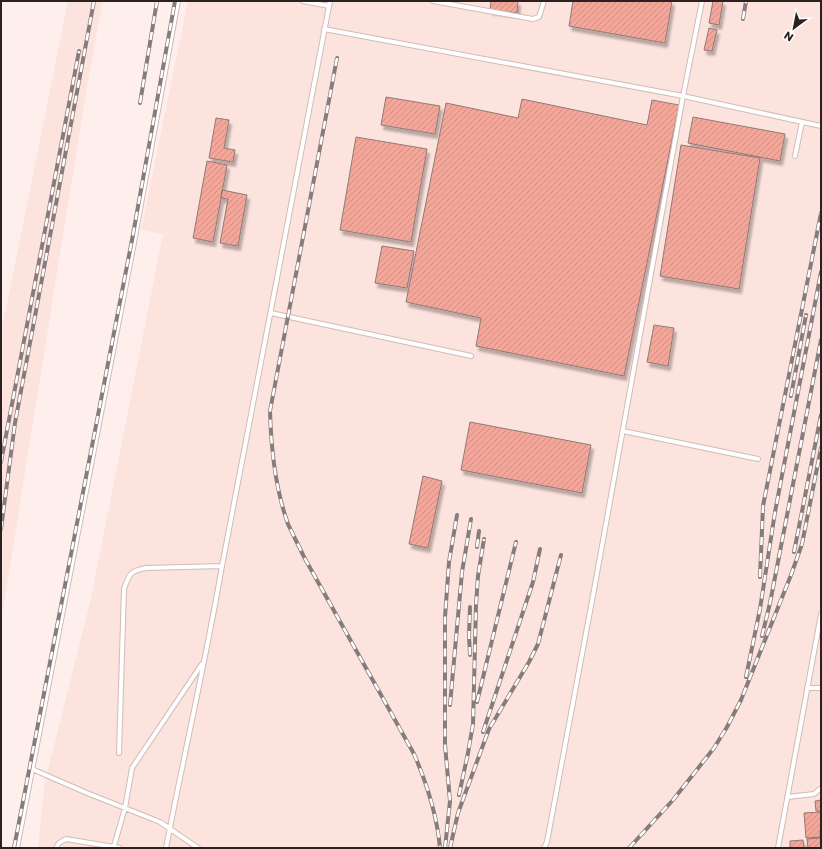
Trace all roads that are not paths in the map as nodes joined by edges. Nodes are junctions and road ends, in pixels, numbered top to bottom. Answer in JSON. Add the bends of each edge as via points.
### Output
{"nodes":[{"id":1,"x":178,"y":1,"type":"edge"},
{"id":2,"x":303,"y":1,"type":"edge"},
{"id":3,"x":330,"y":1,"type":"edge"},
{"id":4,"x":433,"y":1,"type":"edge"},
{"id":5,"x":544,"y":1,"type":"edge"},
{"id":6,"x":702,"y":1,"type":"edge"},
{"id":7,"x":329,"y":6,"type":"junction"},
{"id":8,"x":324,"y":28,"type":"junction"},
{"id":9,"x":684,"y":96,"type":"junction"},
{"id":10,"x":802,"y":122,"type":"junction"},
{"id":11,"x":821,"y":126,"type":"edge"},
{"id":12,"x":795,"y":156,"type":"dead end"},
{"id":13,"x":271,"y":313,"type":"junction"},
{"id":14,"x":471,"y":356,"type":"dead end"},
{"id":15,"x":623,"y":431,"type":"junction"},
{"id":16,"x":758,"y":459,"type":"dead end"},
{"id":17,"x":222,"y":566,"type":"junction"},
{"id":18,"x":821,"y":614,"type":"edge"},
{"id":19,"x":203,"y":661,"type":"junction"},
{"id":20,"x":807,"y":688,"type":"junction"},
{"id":21,"x":821,"y":688,"type":"edge"},
{"id":22,"x":119,"y":753,"type":"dead end"},
{"id":23,"x":32,"y":769,"type":"junction"},
{"id":24,"x":821,"y":788,"type":"edge"},
{"id":25,"x":787,"y":797,"type":"junction"},
{"id":26,"x":125,"y":808,"type":"junction"},
{"id":27,"x":170,"y":829,"type":"junction"},
{"id":28,"x":114,"y":846,"type":"junction"},
{"id":29,"x":17,"y":848,"type":"edge"},
{"id":30,"x":56,"y":848,"type":"edge"},
{"id":31,"x":120,"y":848,"type":"edge"},
{"id":32,"x":166,"y":848,"type":"edge"},
{"id":33,"x":198,"y":848,"type":"edge"},
{"id":34,"x":544,"y":848,"type":"edge"},
{"id":35,"x":778,"y":848,"type":"edge"}],
"edges":[{"from":1,"to":23,"type":"lane"},
{"from":2,"to":7,"type":"lane"},
{"from":3,"to":7,"type":"lane"},
{"from":4,"to":5,"type":"lane","via":[[533,19],[539,17]]},
{"from":6,"to":9,"type":"lane"},
{"from":7,"to":8,"type":"lane"},
{"from":8,"to":9,"type":"lane"},
{"from":8,"to":13,"type":"lane"},
{"from":9,"to":10,"type":"lane"},
{"from":9,"to":15,"type":"lane"},
{"from":10,"to":11,"type":"lane"},
{"from":10,"to":12,"type":"lane"},
{"from":13,"to":14,"type":"lane"},
{"from":13,"to":17,"type":"lane"},
{"from":15,"to":16,"type":"lane"},
{"from":15,"to":34,"type":"lane"},
{"from":17,"to":19,"type":"lane"},
{"from":17,"to":22,"type":"lane","via":[[146,568],[134,571],[128,578],[124,589]]},
{"from":18,"to":20,"type":"lane"},
{"from":19,"to":26,"type":"lane","via":[[132,768]]},
{"from":19,"to":27,"type":"lane"},
{"from":20,"to":21,"type":"lane"},
{"from":20,"to":25,"type":"lane"},
{"from":23,"to":26,"type":"lane"},
{"from":23,"to":29,"type":"lane"},
{"from":24,"to":25,"type":"lane","via":[[814,794]]},
{"from":25,"to":35,"type":"lane"},
{"from":26,"to":27,"type":"lane","via":[[160,822]]},
{"from":26,"to":28,"type":"lane"},
{"from":27,"to":32,"type":"lane"},
{"from":27,"to":33,"type":"lane"},
{"from":28,"to":30,"type":"lane","via":[[66,839]]},
{"from":28,"to":31,"type":"lane"}]}
